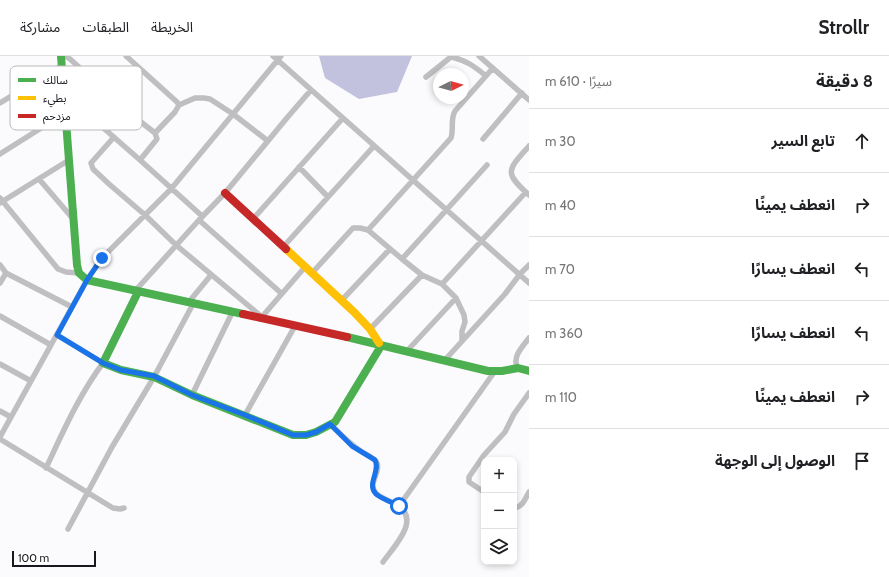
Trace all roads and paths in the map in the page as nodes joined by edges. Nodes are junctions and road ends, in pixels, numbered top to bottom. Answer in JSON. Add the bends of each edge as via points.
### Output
{"nodes":[{"id":1,"x":61,"y":56,"type":"edge"},
{"id":2,"x":65,"y":56,"type":"edge"},
{"id":3,"x":126,"y":56,"type":"edge"},
{"id":4,"x":452,"y":56,"type":"edge"},
{"id":5,"x":479,"y":56,"type":"edge"},
{"id":6,"x":277,"y":57,"type":"edge"},
{"id":7,"x":72,"y":58,"type":"edge"},
{"id":8,"x":61,"y":66,"type":"edge"},
{"id":9,"x":80,"y":66,"type":"edge"},
{"id":10,"x":137,"y":66,"type":"edge"},
{"id":11,"x":493,"y":68,"type":"junction"},
{"id":12,"x":142,"y":70,"type":"edge"},
{"id":13,"x":486,"y":76,"type":"junction"},
{"id":14,"x":426,"y":77,"type":"dead end"},
{"id":15,"x":311,"y":90,"type":"junction"},
{"id":16,"x":522,"y":93,"type":"junction"},
{"id":17,"x":10,"y":97,"type":"edge"},
{"id":18,"x":529,"y":100,"type":"edge"},
{"id":19,"x":0,"y":103,"type":"edge"},
{"id":20,"x":179,"y":105,"type":"junction"},
{"id":21,"x":233,"y":114,"type":"junction"},
{"id":22,"x":342,"y":118,"type":"junction"},
{"id":23,"x":142,"y":123,"type":"edge"},
{"id":24,"x":38,"y":130,"type":"edge"},
{"id":25,"x":66,"y":130,"type":"edge"},
{"id":26,"x":106,"y":130,"type":"edge"},
{"id":27,"x":155,"y":133,"type":"junction"},
{"id":28,"x":114,"y":137,"type":"junction"},
{"id":29,"x":483,"y":139,"type":"dead end"},
{"id":30,"x":268,"y":141,"type":"junction"},
{"id":31,"x":374,"y":146,"type":"junction"},
{"id":32,"x":529,"y":146,"type":"edge"},
{"id":33,"x":0,"y":154,"type":"edge"},
{"id":34,"x":69,"y":160,"type":"junction"},
{"id":35,"x":140,"y":160,"type":"junction"},
{"id":36,"x":487,"y":165,"type":"dead end"},
{"id":37,"x":299,"y":167,"type":"junction"},
{"id":38,"x":39,"y":179,"type":"junction"},
{"id":39,"x":412,"y":180,"type":"junction"},
{"id":40,"x":171,"y":188,"type":"junction"},
{"id":41,"x":225,"y":193,"type":"junction"},
{"id":42,"x":527,"y":194,"type":"edge"},
{"id":43,"x":328,"y":197,"type":"junction"},
{"id":44,"x":1,"y":201,"type":"edge"},
{"id":45,"x":446,"y":210,"type":"junction"},
{"id":46,"x":145,"y":216,"type":"junction"},
{"id":47,"x":200,"y":218,"type":"junction"},
{"id":48,"x":253,"y":219,"type":"junction"},
{"id":49,"x":74,"y":220,"type":"junction"},
{"id":50,"x":368,"y":230,"type":"junction"},
{"id":51,"x":481,"y":240,"type":"junction"},
{"id":52,"x":176,"y":246,"type":"junction"},
{"id":53,"x":284,"y":246,"type":"junction"},
{"id":54,"x":390,"y":249,"type":"junction"},
{"id":55,"x":402,"y":259,"type":"junction"},
{"id":56,"x":0,"y":265,"type":"edge"},
{"id":57,"x":529,"y":265,"type":"edge"},
{"id":58,"x":305,"y":267,"type":"junction"},
{"id":59,"x":6,"y":272,"type":"junction"},
{"id":60,"x":80,"y":273,"type":"junction"},
{"id":61,"x":312,"y":273,"type":"junction"},
{"id":62,"x":520,"y":274,"type":"junction"},
{"id":63,"x":212,"y":275,"type":"junction"},
{"id":64,"x":422,"y":275,"type":"junction"},
{"id":65,"x":87,"y":280,"type":"junction"},
{"id":66,"x":0,"y":283,"type":"edge"},
{"id":67,"x":529,"y":283,"type":"edge"},
{"id":68,"x":442,"y":284,"type":"junction"},
{"id":69,"x":137,"y":292,"type":"junction"},
{"id":70,"x":281,"y":293,"type":"junction"},
{"id":71,"x":456,"y":298,"type":"junction"},
{"id":72,"x":341,"y":301,"type":"junction"},
{"id":73,"x":190,"y":304,"type":"junction"},
{"id":74,"x":72,"y":307,"type":"junction"},
{"id":75,"x":232,"y":313,"type":"junction"},
{"id":76,"x":0,"y":316,"type":"edge"},
{"id":77,"x":261,"y":318,"type":"junction"},
{"id":78,"x":295,"y":326,"type":"junction"},
{"id":79,"x":370,"y":329,"type":"junction"},
{"id":80,"x":57,"y":335,"type":"junction"},
{"id":81,"x":529,"y":338,"type":"edge"},
{"id":82,"x":462,"y":340,"type":"junction"},
{"id":83,"x":51,"y":345,"type":"junction"},
{"id":84,"x":381,"y":346,"type":"junction"},
{"id":85,"x":406,"y":352,"type":"junction"},
{"id":86,"x":444,"y":361,"type":"junction"},
{"id":87,"x":103,"y":363,"type":"junction"},
{"id":88,"x":0,"y":364,"type":"edge"},
{"id":89,"x":518,"y":368,"type":"junction"},
{"id":90,"x":495,"y":371,"type":"junction"},
{"id":91,"x":529,"y":371,"type":"edge"},
{"id":92,"x":154,"y":376,"type":"junction"},
{"id":93,"x":31,"y":381,"type":"junction"},
{"id":94,"x":529,"y":393,"type":"edge"},
{"id":95,"x":192,"y":395,"type":"junction"},
{"id":96,"x":0,"y":412,"type":"edge"},
{"id":97,"x":245,"y":415,"type":"junction"},
{"id":98,"x":11,"y":418,"type":"junction"},
{"id":99,"x":330,"y":424,"type":"junction"},
{"id":100,"x":0,"y":438,"type":"edge"},
{"id":101,"x":483,"y":457,"type":"edge"},
{"id":102,"x":481,"y":459,"type":"edge"},
{"id":103,"x":46,"y":468,"type":"junction"},
{"id":104,"x":481,"y":490,"type":"edge"},
{"id":105,"x":89,"y":492,"type":"junction"},
{"id":106,"x":529,"y":492,"type":"edge"},
{"id":107,"x":399,"y":506,"type":"junction"},
{"id":108,"x":124,"y":508,"type":"dead end"},
{"id":109,"x":517,"y":508,"type":"edge"},
{"id":110,"x":68,"y":529,"type":"dead end"},
{"id":111,"x":383,"y":562,"type":"dead end"}],
"edges":[{"from":1,"to":8,"type":"street"},
{"from":2,"to":7,"type":"street"},
{"from":3,"to":10,"type":"street"},
{"from":4,"to":13,"type":"street","via":[[466,61]]},
{"from":4,"to":14,"type":"street"},
{"from":5,"to":11,"type":"street"},
{"from":6,"to":15,"type":"street"},
{"from":6,"to":21,"type":"street"},
{"from":7,"to":9,"type":"street"},
{"from":11,"to":13,"type":"street"},
{"from":11,"to":16,"type":"street"},
{"from":12,"to":20,"type":"street"},
{"from":13,"to":39,"type":"street","via":[[454,111],[451,138]]},
{"from":15,"to":22,"type":"street"},
{"from":15,"to":30,"type":"street"},
{"from":16,"to":18,"type":"street"},
{"from":16,"to":29,"type":"street"},
{"from":17,"to":19,"type":"street"},
{"from":20,"to":21,"type":"street","via":[[195,98],[210,99]]},
{"from":20,"to":27,"type":"street"},
{"from":21,"to":30,"type":"street"},
{"from":21,"to":40,"type":"street"},
{"from":22,"to":31,"type":"street"},
{"from":22,"to":37,"type":"street"},
{"from":23,"to":27,"type":"street"},
{"from":24,"to":33,"type":"street"},
{"from":25,"to":34,"type":"street"},
{"from":26,"to":28,"type":"street"},
{"from":27,"to":35,"type":"street","via":[[157,139]]},
{"from":28,"to":35,"type":"street"},
{"from":28,"to":46,"type":"street","via":[[91,166]]},
{"from":30,"to":41,"type":"street"},
{"from":31,"to":39,"type":"street"},
{"from":31,"to":43,"type":"street"},
{"from":32,"to":42,"type":"street","via":[[512,165],[511,171],[512,176]]},
{"from":34,"to":38,"type":"street"},
{"from":34,"to":49,"type":"street"},
{"from":35,"to":40,"type":"street"},
{"from":36,"to":45,"type":"street"},
{"from":37,"to":43,"type":"street"},
{"from":37,"to":48,"type":"street"},
{"from":38,"to":44,"type":"street"},
{"from":38,"to":49,"type":"street"},
{"from":39,"to":45,"type":"street"},
{"from":39,"to":50,"type":"street"},
{"from":40,"to":46,"type":"street"},
{"from":40,"to":47,"type":"street"},
{"from":41,"to":47,"type":"street"},
{"from":41,"to":48,"type":"street"},
{"from":42,"to":51,"type":"street"},
{"from":43,"to":53,"type":"street"},
{"from":44,"to":60,"type":"street","via":[[58,269]]},
{"from":45,"to":51,"type":"street"},
{"from":45,"to":55,"type":"street"},
{"from":46,"to":52,"type":"street"},
{"from":46,"to":65,"type":"street","via":[[102,258]]},
{"from":47,"to":52,"type":"street"},
{"from":47,"to":70,"type":"street"},
{"from":48,"to":53,"type":"street"},
{"from":49,"to":60,"type":"street","via":[[77,265]]},
{"from":50,"to":54,"type":"street"},
{"from":50,"to":61,"type":"street","via":[[353,228]]},
{"from":51,"to":62,"type":"street"},
{"from":51,"to":68,"type":"street"},
{"from":52,"to":63,"type":"street"},
{"from":52,"to":69,"type":"street"},
{"from":53,"to":58,"type":"street"},
{"from":54,"to":55,"type":"street"},
{"from":54,"to":72,"type":"street"},
{"from":55,"to":64,"type":"street"},
{"from":56,"to":59,"type":"street"},
{"from":57,"to":62,"type":"street"},
{"from":58,"to":61,"type":"street"},
{"from":58,"to":70,"type":"street"},
{"from":59,"to":66,"type":"street"},
{"from":59,"to":74,"type":"street"},
{"from":60,"to":65,"type":"street"},
{"from":61,"to":72,"type":"street"},
{"from":62,"to":67,"type":"street"},
{"from":62,"to":82,"type":"street"},
{"from":63,"to":73,"type":"street"},
{"from":63,"to":77,"type":"street"},
{"from":64,"to":68,"type":"street"},
{"from":64,"to":79,"type":"street"},
{"from":65,"to":69,"type":"street"},
{"from":65,"to":74,"type":"street"},
{"from":68,"to":71,"type":"street"},
{"from":69,"to":73,"type":"street"},
{"from":69,"to":87,"type":"street"},
{"from":70,"to":77,"type":"street"},
{"from":71,"to":82,"type":"street","via":[[465,322]]},
{"from":71,"to":85,"type":"street"},
{"from":72,"to":79,"type":"street"},
{"from":73,"to":75,"type":"street"},
{"from":73,"to":92,"type":"street"},
{"from":74,"to":80,"type":"street"},
{"from":75,"to":77,"type":"street"},
{"from":75,"to":95,"type":"street"},
{"from":76,"to":83,"type":"street"},
{"from":77,"to":78,"type":"street"},
{"from":78,"to":84,"type":"street"},
{"from":78,"to":97,"type":"street"},
{"from":79,"to":84,"type":"street"},
{"from":80,"to":83,"type":"street"},
{"from":80,"to":87,"type":"street"},
{"from":81,"to":89,"type":"street","via":[[515,359]]},
{"from":82,"to":86,"type":"street"},
{"from":83,"to":93,"type":"street"},
{"from":84,"to":85,"type":"street"},
{"from":84,"to":99,"type":"street","via":[[339,416]]},
{"from":85,"to":86,"type":"street"},
{"from":86,"to":90,"type":"street"},
{"from":87,"to":92,"type":"street","via":[[121,370]]},
{"from":87,"to":103,"type":"street","via":[[69,419]]},
{"from":88,"to":93,"type":"street"},
{"from":89,"to":90,"type":"street"},
{"from":89,"to":91,"type":"street"},
{"from":90,"to":107,"type":"street"},
{"from":92,"to":95,"type":"street"},
{"from":92,"to":105,"type":"street"},
{"from":93,"to":98,"type":"street"},
{"from":94,"to":101,"type":"street","via":[[505,432]]},
{"from":95,"to":97,"type":"street"},
{"from":96,"to":98,"type":"street"},
{"from":97,"to":99,"type":"street","via":[[293,435],[306,435]]},
{"from":98,"to":100,"type":"street"},
{"from":99,"to":107,"type":"street","via":[[352,446],[375,460],[378,467],[372,482],[373,489],[376,494]]},
{"from":100,"to":103,"type":"street"},
{"from":102,"to":104,"type":"street","via":[[469,477],[469,482]]},
{"from":103,"to":105,"type":"street"},
{"from":105,"to":108,"type":"street","via":[[113,508]]},
{"from":105,"to":110,"type":"street"},
{"from":106,"to":109,"type":"street","via":[[523,504]]},
{"from":107,"to":111,"type":"street","via":[[406,513],[408,520]]}]}
